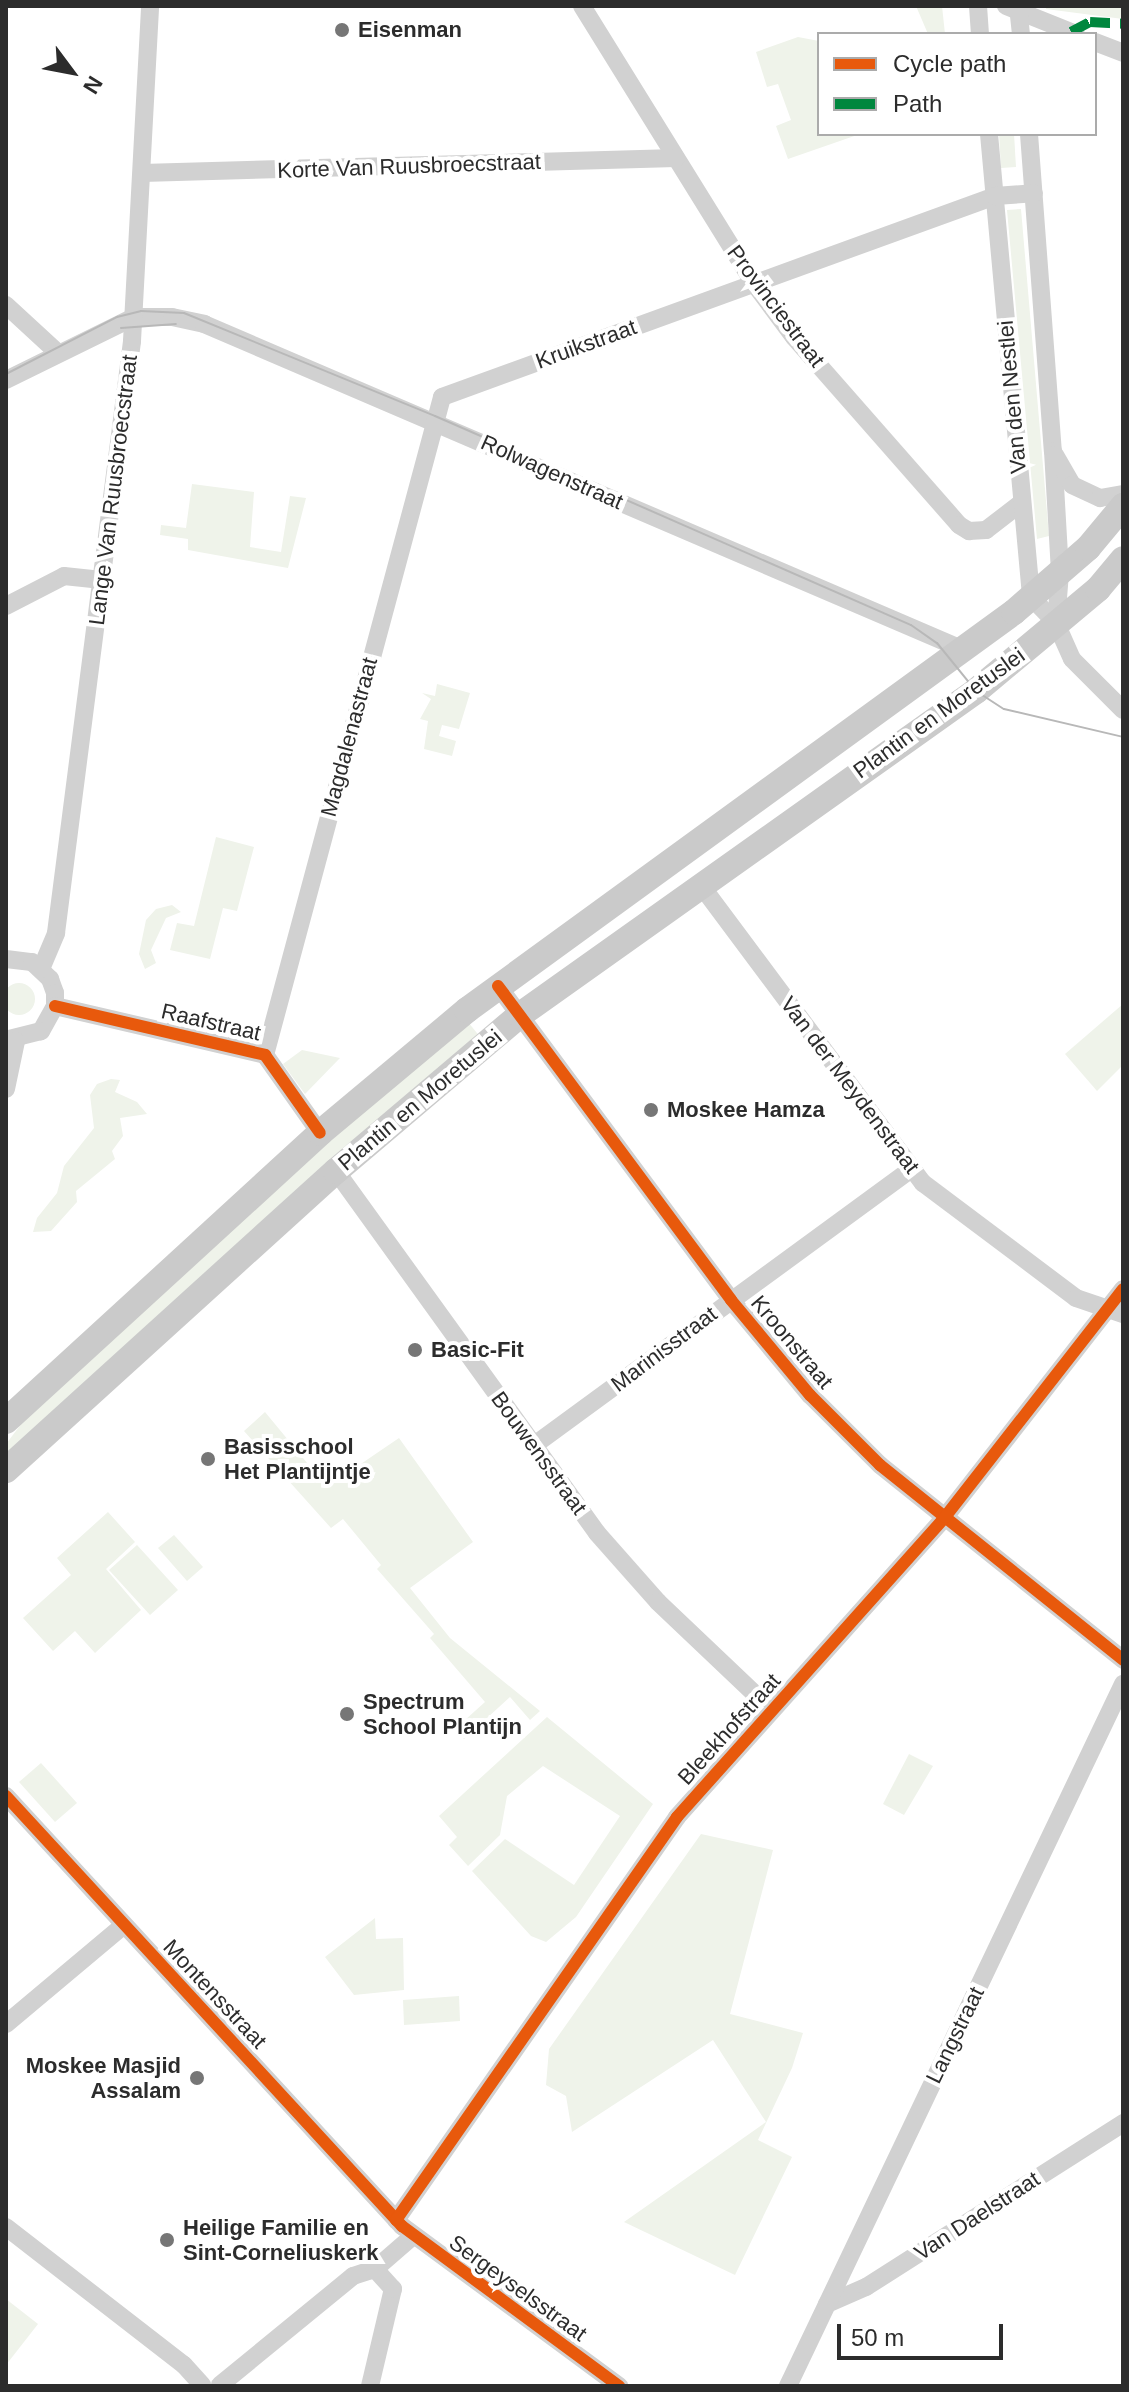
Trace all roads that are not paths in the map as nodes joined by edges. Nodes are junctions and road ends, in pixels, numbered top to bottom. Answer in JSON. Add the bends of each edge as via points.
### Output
{"nodes":[{"id":1,"x":150,"y":6,"type":"edge"},
{"id":2,"x":582,"y":6,"type":"edge"},
{"id":3,"x":978,"y":6,"type":"edge"},
{"id":4,"x":1014,"y":8,"type":"edge"},
{"id":5,"x":980,"y":32,"type":"edge"},
{"id":6,"x":1020,"y":32,"type":"edge"},
{"id":7,"x":1071,"y":32,"type":"edge"},
{"id":8,"x":1097,"y":43,"type":"edge"},
{"id":9,"x":1123,"y":53,"type":"edge"},
{"id":10,"x":989,"y":136,"type":"edge"},
{"id":11,"x":1029,"y":136,"type":"edge"},
{"id":12,"x":676,"y":158,"type":"junction"},
{"id":13,"x":142,"y":173,"type":"junction"},
{"id":14,"x":1034,"y":193,"type":"junction"},
{"id":15,"x":995,"y":196,"type":"junction"},
{"id":16,"x":753,"y":282,"type":"junction"},
{"id":17,"x":6,"y":305,"type":"edge"},
{"id":18,"x":134,"y":317,"type":"junction"},
{"id":19,"x":58,"y":353,"type":"junction"},
{"id":20,"x":6,"y":380,"type":"edge"},
{"id":21,"x":434,"y":419,"type":"junction"},
{"id":22,"x":1053,"y":451,"type":"junction"},
{"id":23,"x":1123,"y":494,"type":"edge"},
{"id":24,"x":1021,"y":503,"type":"junction"},
{"id":25,"x":1123,"y":506,"type":"edge"},
{"id":26,"x":1123,"y":559,"type":"edge"},
{"id":27,"x":1060,"y":573,"type":"junction"},
{"id":28,"x":102,"y":580,"type":"junction"},
{"id":29,"x":1031,"y":597,"type":"junction"},
{"id":30,"x":6,"y":606,"type":"edge"},
{"id":31,"x":1056,"y":623,"type":"junction"},
{"id":32,"x":964,"y":650,"type":"junction"},
{"id":33,"x":1123,"y":710,"type":"edge"},
{"id":34,"x":700,"y":884,"type":"junction"},
{"id":35,"x":8,"y":955,"type":"edge"},
{"id":36,"x":41,"y":969,"type":"junction"},
{"id":37,"x":498,"y":986,"type":"junction"},
{"id":38,"x":55,"y":1006,"type":"junction"},
{"id":39,"x":520,"y":1015,"type":"junction"},
{"id":40,"x":11,"y":1040,"type":"edge"},
{"id":41,"x":265,"y":1055,"type":"junction"},
{"id":42,"x":6,"y":1089,"type":"edge"},
{"id":43,"x":320,"y":1133,"type":"junction"},
{"id":44,"x":911,"y":1169,"type":"junction"},
{"id":45,"x":336,"y":1171,"type":"junction"},
{"id":46,"x":1123,"y":1289,"type":"edge"},
{"id":47,"x":731,"y":1300,"type":"junction"},
{"id":48,"x":1114,"y":1312,"type":"edge"},
{"id":49,"x":6,"y":1421,"type":"edge"},
{"id":50,"x":533,"y":1446,"type":"junction"},
{"id":51,"x":6,"y":1470,"type":"edge"},
{"id":52,"x":945,"y":1517,"type":"junction"},
{"id":53,"x":1123,"y":1660,"type":"edge"},
{"id":54,"x":1123,"y":1684,"type":"edge"},
{"id":55,"x":772,"y":1710,"type":"junction"},
{"id":56,"x":6,"y":1796,"type":"edge"},
{"id":57,"x":124,"y":1925,"type":"junction"},
{"id":58,"x":6,"y":2024,"type":"edge"},
{"id":59,"x":1123,"y":2123,"type":"edge"},
{"id":60,"x":396,"y":2220,"type":"junction"},
{"id":61,"x":6,"y":2227,"type":"edge"},
{"id":62,"x":413,"y":2236,"type":"junction"},
{"id":63,"x":375,"y":2269,"type":"junction"},
{"id":64,"x":827,"y":2304,"type":"junction"},
{"id":65,"x":211,"y":2386,"type":"edge"},
{"id":66,"x":370,"y":2386,"type":"edge"},
{"id":67,"x":619,"y":2386,"type":"edge"},
{"id":68,"x":788,"y":2386,"type":"edge"}],
"edges":[{"from":1,"to":13,"type":"street","name":"Lange Van Ruusbroecstraat"},
{"from":2,"to":12,"type":"street","name":"Provinciestraat"},
{"from":3,"to":5,"type":"street"},
{"from":4,"to":6,"type":"street"},
{"from":4,"to":7,"type":"street"},
{"from":8,"to":9,"type":"street"},
{"from":10,"to":15,"type":"street","name":"Van den Nestlei"},
{"from":11,"to":14,"type":"street","name":"Van den Nestlei"},
{"from":12,"to":13,"type":"street","name":"Korte Van Ruusbroecstraat"},
{"from":12,"to":16,"type":"street","name":"Provinciestraat"},
{"from":13,"to":18,"type":"street","name":"Lange Van Ruusbroecstraat"},
{"from":14,"to":15,"type":"street"},
{"from":14,"to":22,"type":"street","name":"Van den Nestlei"},
{"from":15,"to":16,"type":"street","name":"Kruikstraat"},
{"from":15,"to":24,"type":"street","name":"Van den Nestlei"},
{"from":16,"to":21,"type":"street","name":"Kruikstraat","via":[[442,397]]},
{"from":16,"to":24,"type":"street","name":"Provinciestraat","via":[[794,337],[959,525],[969,531],[986,530]]},
{"from":17,"to":19,"type":"street"},
{"from":18,"to":19,"type":"street"},
{"from":18,"to":21,"type":"street","name":"Rolwagenstraat","via":[[172,317],[208,326]]},
{"from":18,"to":28,"type":"street","name":"Lange Van Ruusbroecstraat"},
{"from":19,"to":20,"type":"street"},
{"from":21,"to":32,"type":"street","name":"Rolwagenstraat"},
{"from":21,"to":41,"type":"street","name":"Magdalenastraat"},
{"from":22,"to":23,"type":"street","via":[[1072,485],[1100,498]]},
{"from":22,"to":27,"type":"street","name":"Van den Nestlei"},
{"from":24,"to":29,"type":"street","name":"Van den Nestlei"},
{"from":25,"to":27,"type":"main road","name":"Plantin en Moretuslei"},
{"from":26,"to":31,"type":"main road","name":"Plantin en Moretuslei","via":[[1098,589]]},
{"from":27,"to":29,"type":"main road","name":"Plantin en Moretuslei"},
{"from":27,"to":31,"type":"street"},
{"from":28,"to":30,"type":"street","via":[[64,576]]},
{"from":28,"to":36,"type":"street","name":"Lange Van Ruusbroecstraat","via":[[56,933]]},
{"from":29,"to":31,"type":"street"},
{"from":29,"to":32,"type":"main road","name":"Plantin en Moretuslei"},
{"from":31,"to":33,"type":"street","via":[[1072,659]]},
{"from":31,"to":34,"type":"main road","name":"Plantin en Moretuslei","via":[[976,691]]},
{"from":32,"to":37,"type":"main road","name":"Plantin en Moretuslei"},
{"from":34,"to":39,"type":"main road","name":"Plantin en Moretuslei"},
{"from":34,"to":44,"type":"street","name":"Van der Meydenstraat"},
{"from":35,"to":36,"type":"street"},
{"from":36,"to":38,"type":"street","via":[[50,979]]},
{"from":37,"to":39,"type":"street","name":"Kroonstraat"},
{"from":37,"to":43,"type":"main road","name":"Plantin en Moretuslei"},
{"from":38,"to":40,"type":"street","via":[[41,1031]]},
{"from":38,"to":41,"type":"street","name":"Raafstraat"},
{"from":39,"to":45,"type":"main road","name":"Plantin en Moretuslei"},
{"from":39,"to":47,"type":"street","name":"Kroonstraat"},
{"from":40,"to":42,"type":"street"},
{"from":41,"to":43,"type":"street","name":"Raafstraat"},
{"from":43,"to":49,"type":"main road","name":"Plantin en Moretuslei"},
{"from":44,"to":47,"type":"street","name":"Marinisstraat"},
{"from":44,"to":48,"type":"street","name":"Van der Meydenstraat","via":[[1076,1298]]},
{"from":45,"to":50,"type":"street","name":"Bouwensstraat"},
{"from":45,"to":51,"type":"main road","name":"Plantin en Moretuslei"},
{"from":46,"to":48,"type":"street","name":"Bleekhofstraat"},
{"from":47,"to":50,"type":"street","name":"Marinisstraat"},
{"from":47,"to":52,"type":"street","name":"Kroonstraat","via":[[844,1431]]},
{"from":48,"to":52,"type":"street","name":"Bleekhofstraat"},
{"from":50,"to":55,"type":"street","name":"Bouwensstraat","via":[[597,1533],[658,1602]]},
{"from":52,"to":53,"type":"street","name":"Kroonstraat"},
{"from":52,"to":55,"type":"street","name":"Bleekhofstraat"},
{"from":54,"to":64,"type":"street","name":"Langstraat"},
{"from":55,"to":60,"type":"street","name":"Bleekhofstraat","via":[[677,1817]]},
{"from":56,"to":57,"type":"street","name":"Montensstraat"},
{"from":57,"to":58,"type":"street"},
{"from":57,"to":60,"type":"street","name":"Montensstraat"},
{"from":59,"to":64,"type":"street","name":"Van Daelstraat","via":[[866,2287]]},
{"from":60,"to":62,"type":"street","name":"Sergeyselsstraat"},
{"from":61,"to":65,"type":"street"},
{"from":62,"to":63,"type":"street"},
{"from":62,"to":67,"type":"street","name":"Sergeyselsstraat"},
{"from":63,"to":65,"type":"street","via":[[353,2276]]},
{"from":63,"to":66,"type":"street","via":[[393,2289]]},
{"from":64,"to":68,"type":"street","name":"Langstraat"}]}
